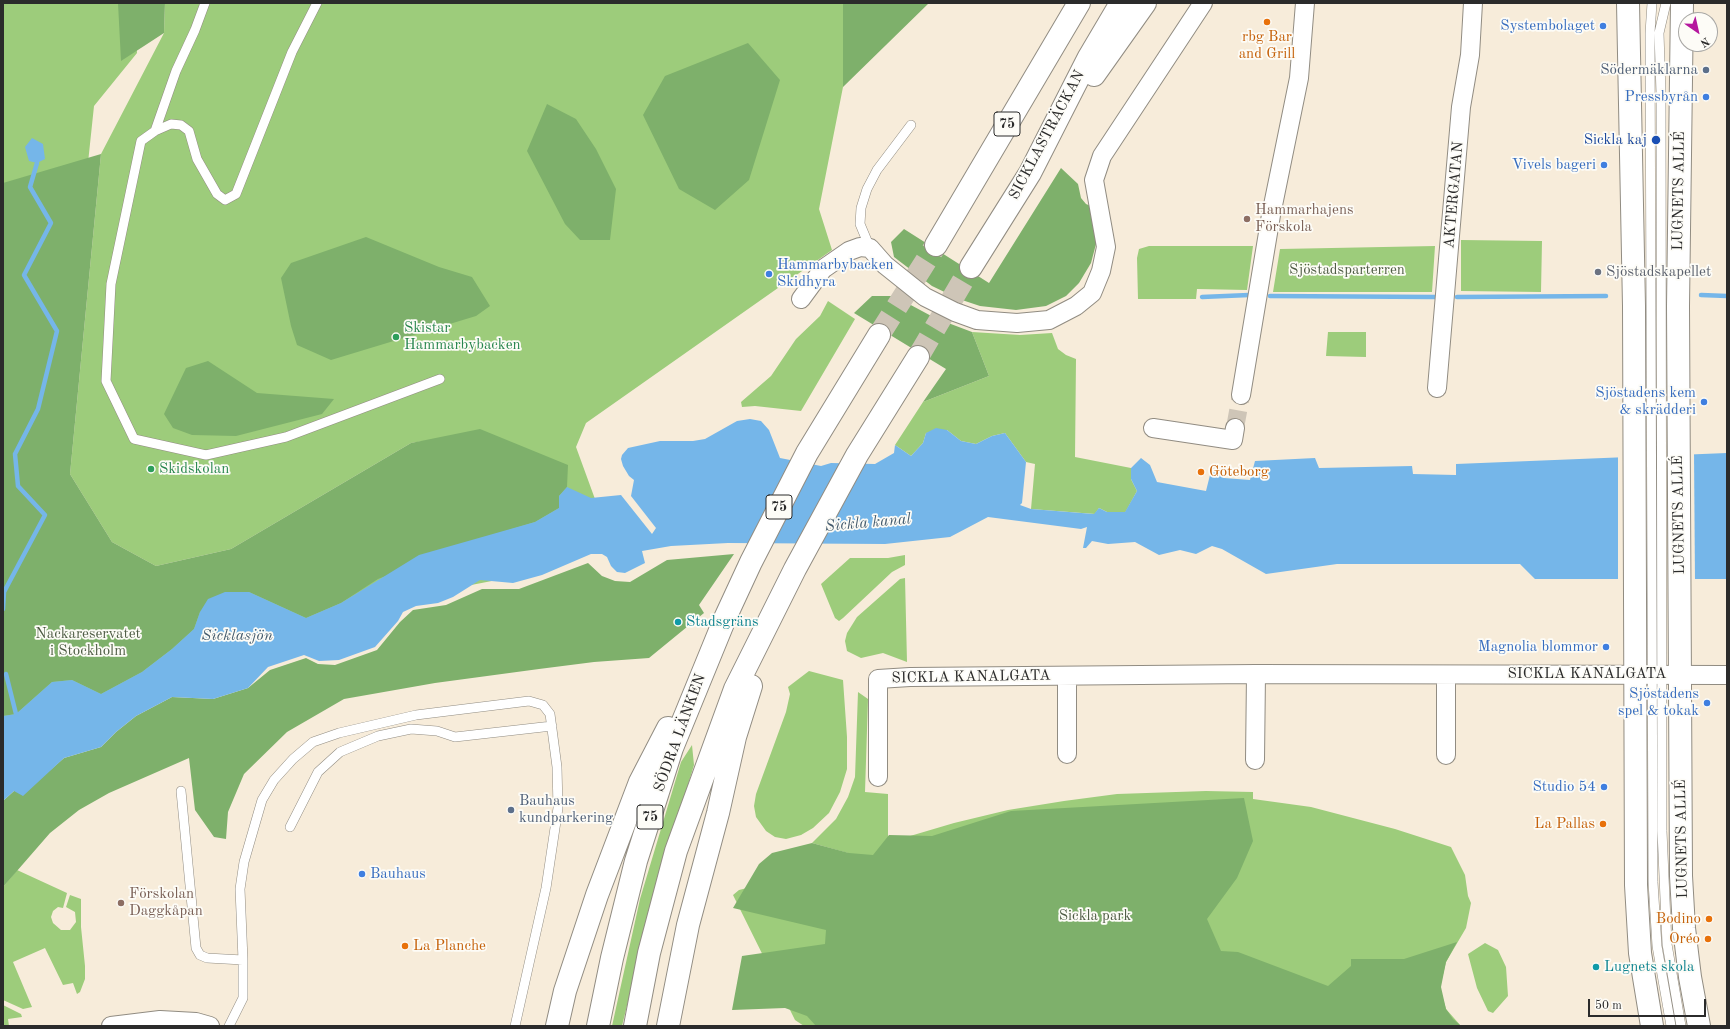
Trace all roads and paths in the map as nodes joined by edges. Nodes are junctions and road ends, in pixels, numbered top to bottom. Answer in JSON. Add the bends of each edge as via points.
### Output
{"nodes":[{"id":1,"x":205,"y":3,"type":"edge"},
{"id":2,"x":317,"y":3,"type":"edge"},
{"id":3,"x":1079,"y":3,"type":"edge"},
{"id":4,"x":1121,"y":3,"type":"edge"},
{"id":5,"x":1145,"y":3,"type":"edge"},
{"id":6,"x":1203,"y":3,"type":"edge"},
{"id":7,"x":1305,"y":3,"type":"edge"},
{"id":8,"x":1473,"y":3,"type":"edge"},
{"id":9,"x":1628,"y":3,"type":"edge"},
{"id":10,"x":1652,"y":3,"type":"edge"},
{"id":11,"x":1666,"y":3,"type":"edge"},
{"id":12,"x":1682,"y":3,"type":"edge"},
{"id":13,"x":911,"y":125,"type":"dead end"},
{"id":14,"x":155,"y":131,"type":"junction"},
{"id":15,"x":1030,"y":173,"type":"junction"},
{"id":16,"x":936,"y":245,"type":"tunnel mouth"},
{"id":17,"x":870,"y":248,"type":"junction"},
{"id":18,"x":971,"y":267,"type":"tunnel mouth"},
{"id":19,"x":801,"y":299,"type":"dead end"},
{"id":20,"x":879,"y":335,"type":"tunnel mouth"},
{"id":21,"x":918,"y":357,"type":"tunnel mouth"},
{"id":22,"x":440,"y":379,"type":"dead end"},
{"id":23,"x":1437,"y":388,"type":"dead end"},
{"id":24,"x":1241,"y":395,"type":"tunnel mouth"},
{"id":25,"x":1656,"y":421,"type":"junction"},
{"id":26,"x":1153,"y":428,"type":"dead end"},
{"id":27,"x":1235,"y":428,"type":"tunnel mouth"},
{"id":28,"x":795,"y":569,"type":"junction"},
{"id":29,"x":1657,"y":607,"type":"junction"},
{"id":30,"x":726,"y":616,"type":"junction"},
{"id":31,"x":1256,"y":674,"type":"junction"},
{"id":32,"x":1657,"y":674,"type":"junction"},
{"id":33,"x":1446,"y":675,"type":"junction"},
{"id":34,"x":1727,"y":675,"type":"edge"},
{"id":35,"x":1067,"y":676,"type":"junction"},
{"id":36,"x":552,"y":726,"type":"junction"},
{"id":37,"x":1067,"y":754,"type":"dead end"},
{"id":38,"x":1446,"y":755,"type":"dead end"},
{"id":39,"x":1255,"y":760,"type":"dead end"},
{"id":40,"x":878,"y":778,"type":"dead end"},
{"id":41,"x":181,"y":791,"type":"dead end"},
{"id":42,"x":290,"y":827,"type":"dead end"},
{"id":43,"x":243,"y":960,"type":"junction"},
{"id":44,"x":111,"y":1026,"type":"edge"},
{"id":45,"x":210,"y":1026,"type":"edge"},
{"id":46,"x":229,"y":1026,"type":"edge"},
{"id":47,"x":515,"y":1026,"type":"edge"},
{"id":48,"x":557,"y":1026,"type":"edge"},
{"id":49,"x":598,"y":1026,"type":"edge"},
{"id":50,"x":636,"y":1026,"type":"edge"},
{"id":51,"x":668,"y":1026,"type":"edge"},
{"id":52,"x":1652,"y":1026,"type":"edge"},
{"id":53,"x":1671,"y":1026,"type":"edge"},
{"id":54,"x":1681,"y":1026,"type":"edge"},
{"id":55,"x":1699,"y":1026,"type":"edge"}],
"edges":[{"from":1,"to":14,"type":"lane","via":[[176,71]]},
{"from":2,"to":14,"type":"lane","via":[[292,52],[236,194],[225,200],[217,194],[197,159],[189,131],[181,125],[171,124]]},
{"from":3,"to":16,"type":"main road","number":"75"},
{"from":4,"to":15,"type":"main road","name":"SICKLASTRÄCKAN","via":[[1089,57]]},
{"from":5,"to":15,"type":"main road","via":[[1114,45]]},
{"from":6,"to":17,"type":"street","via":[[1102,156],[1094,180],[1106,248],[1102,271],[1092,293],[1076,306],[1049,320],[1017,323],[977,320],[925,297],[885,265]]},
{"from":7,"to":24,"type":"street","via":[[1299,78],[1271,215]]},
{"from":8,"to":23,"type":"street","name":"AKTERGATAN","via":[[1470,55],[1461,107]]},
{"from":9,"to":25,"type":"main road","name":"LUGNETS ALLÉ","via":[[1634,306]]},
{"from":10,"to":25,"type":"lane","via":[[1650,33]]},
{"from":11,"to":25,"type":"lane","via":[[1659,33]]},
{"from":12,"to":25,"type":"main road","name":"LUGNETS ALLÉ","via":[[1678,241]]},
{"from":13,"to":17,"type":"lane","via":[[877,170],[867,189],[861,208],[860,224]]},
{"from":14,"to":22,"type":"lane","via":[[141,141],[111,284],[106,381],[134,439],[206,455],[286,437]]},
{"from":15,"to":18,"type":"main road","name":"SICKLASTRÄCKAN"},
{"from":17,"to":19,"type":"street","via":[[860,247],[849,251],[823,269]]},
{"from":20,"to":30,"type":"main road","name":"SÖDRA LÄNKEN","number":"75","via":[[807,453],[750,562]]},
{"from":21,"to":28,"type":"main road","number":"75","via":[[857,455]]},
{"from":25,"to":29,"type":"main road","name":"LUGNETS ALLÉ"},
{"from":25,"to":29,"type":"main road","name":"LUGNETS ALLÉ"},
{"from":26,"to":27,"type":"street","via":[[1232,440]]},
{"from":28,"to":50,"type":"main road","number":"75","via":[[735,689],[676,851],[650,953]]},
{"from":28,"to":51,"type":"main road","via":[[744,705],[735,737],[688,925]]},
{"from":29,"to":32,"type":"main road","name":"LUGNETS ALLÉ"},
{"from":29,"to":32,"type":"main road","name":"LUGNETS ALLÉ"},
{"from":30,"to":48,"type":"main road","via":[[640,782],[597,895],[565,991]]},
{"from":30,"to":49,"type":"main road","name":"SÖDRA LÄNKEN","number":"75","via":[[672,748],[636,861]]},
{"from":31,"to":33,"type":"street","name":"SICKLA KANALGATA"},
{"from":31,"to":35,"type":"street","name":"SICKLA KANALGATA"},
{"from":31,"to":39,"type":"street"},
{"from":32,"to":33,"type":"street","name":"SICKLA KANALGATA"},
{"from":32,"to":34,"type":"street","name":"SICKLA KANALGATA"},
{"from":32,"to":52,"type":"main road","name":"LUGNETS ALLÉ","via":[[1636,885],[1640,953]]},
{"from":32,"to":53,"type":"lane","via":[[1654,912],[1657,946]]},
{"from":32,"to":54,"type":"lane","via":[[1664,912]]},
{"from":32,"to":55,"type":"main road","name":"LUGNETS ALLÉ","via":[[1681,876],[1689,970]]},
{"from":33,"to":38,"type":"street"},
{"from":35,"to":37,"type":"street","name":"SICKLA KANALGATA"},
{"from":35,"to":40,"type":"street","name":"SICKLA KANALGATA","via":[[878,679]]},
{"from":36,"to":42,"type":"lane","via":[[455,737],[437,731],[411,729],[378,736],[340,752],[318,772]]},
{"from":36,"to":43,"type":"lane","via":[[550,714],[543,705],[529,702],[416,715],[339,733],[313,742],[274,780],[262,800],[244,862],[240,889]]},
{"from":36,"to":47,"type":"lane","via":[[558,767],[558,808],[546,888]]},
{"from":41,"to":43,"type":"lane","via":[[196,948],[200,955],[207,958]]},
{"from":43,"to":46,"type":"lane","via":[[243,998]]},
{"from":44,"to":45,"type":"street","via":[[160,1020],[196,1022]]}]}
